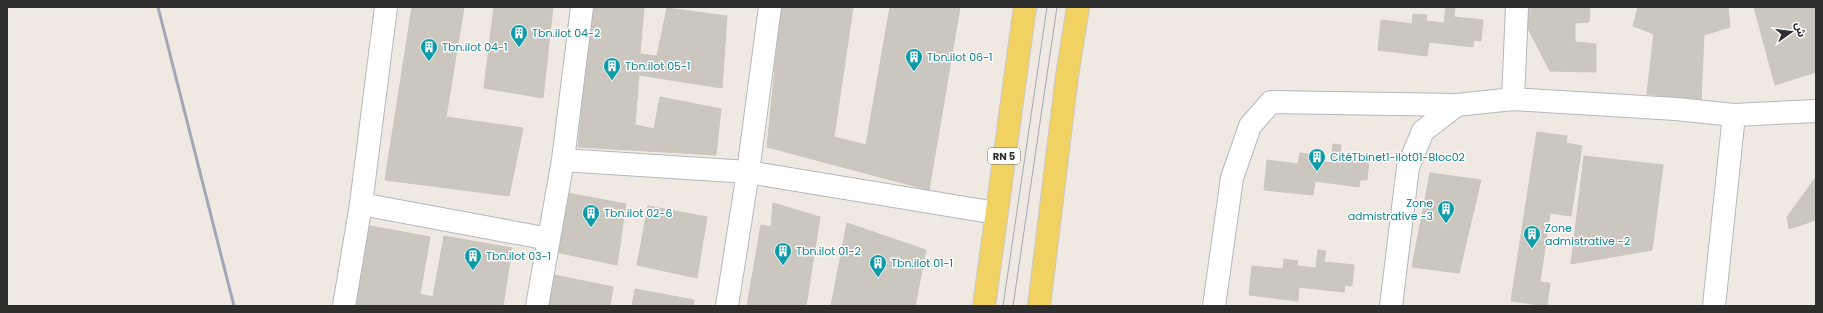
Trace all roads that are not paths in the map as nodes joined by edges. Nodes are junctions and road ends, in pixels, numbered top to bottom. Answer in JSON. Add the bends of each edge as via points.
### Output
{"nodes":[{"id":1,"x":386,"y":7,"type":"edge"},
{"id":2,"x":582,"y":7,"type":"edge"},
{"id":3,"x":770,"y":7,"type":"edge"},
{"id":4,"x":1025,"y":7,"type":"edge"},
{"id":5,"x":1078,"y":7,"type":"edge"},
{"id":6,"x":1517,"y":7,"type":"edge"},
{"id":7,"x":1513,"y":99,"type":"junction"},
{"id":8,"x":1456,"y":105,"type":"junction"},
{"id":9,"x":1816,"y":111,"type":"edge"},
{"id":10,"x":1734,"y":115,"type":"junction"},
{"id":11,"x":564,"y":160,"type":"junction"},
{"id":12,"x":748,"y":172,"type":"junction"},
{"id":13,"x":361,"y":204,"type":"junction"},
{"id":14,"x":996,"y":213,"type":"junction"},
{"id":15,"x":550,"y":239,"type":"junction"},
{"id":16,"x":344,"y":306,"type":"edge"},
{"id":17,"x":537,"y":306,"type":"edge"},
{"id":18,"x":727,"y":306,"type":"edge"},
{"id":19,"x":984,"y":306,"type":"edge"},
{"id":20,"x":1039,"y":306,"type":"edge"},
{"id":21,"x":1214,"y":306,"type":"edge"},
{"id":22,"x":1391,"y":306,"type":"edge"},
{"id":23,"x":1714,"y":306,"type":"edge"}],
"edges":[{"from":1,"to":13,"type":"street"},
{"from":2,"to":11,"type":"street"},
{"from":3,"to":12,"type":"street"},
{"from":4,"to":14,"type":"main road","number":"RN 5"},
{"from":5,"to":20,"type":"main road"},
{"from":6,"to":7,"type":"street"},
{"from":7,"to":8,"type":"street"},
{"from":7,"to":10,"type":"street"},
{"from":8,"to":21,"type":"street","via":[[1271,102],[1250,126],[1232,178]]},
{"from":8,"to":22,"type":"street","via":[[1423,131],[1408,167]]},
{"from":9,"to":10,"type":"street"},
{"from":10,"to":23,"type":"street"},
{"from":11,"to":12,"type":"street"},
{"from":11,"to":15,"type":"street"},
{"from":12,"to":14,"type":"street"},
{"from":12,"to":18,"type":"street"},
{"from":13,"to":15,"type":"street"},
{"from":13,"to":16,"type":"street"},
{"from":14,"to":19,"type":"main road","number":"RN 5"},
{"from":15,"to":17,"type":"street"}]}
